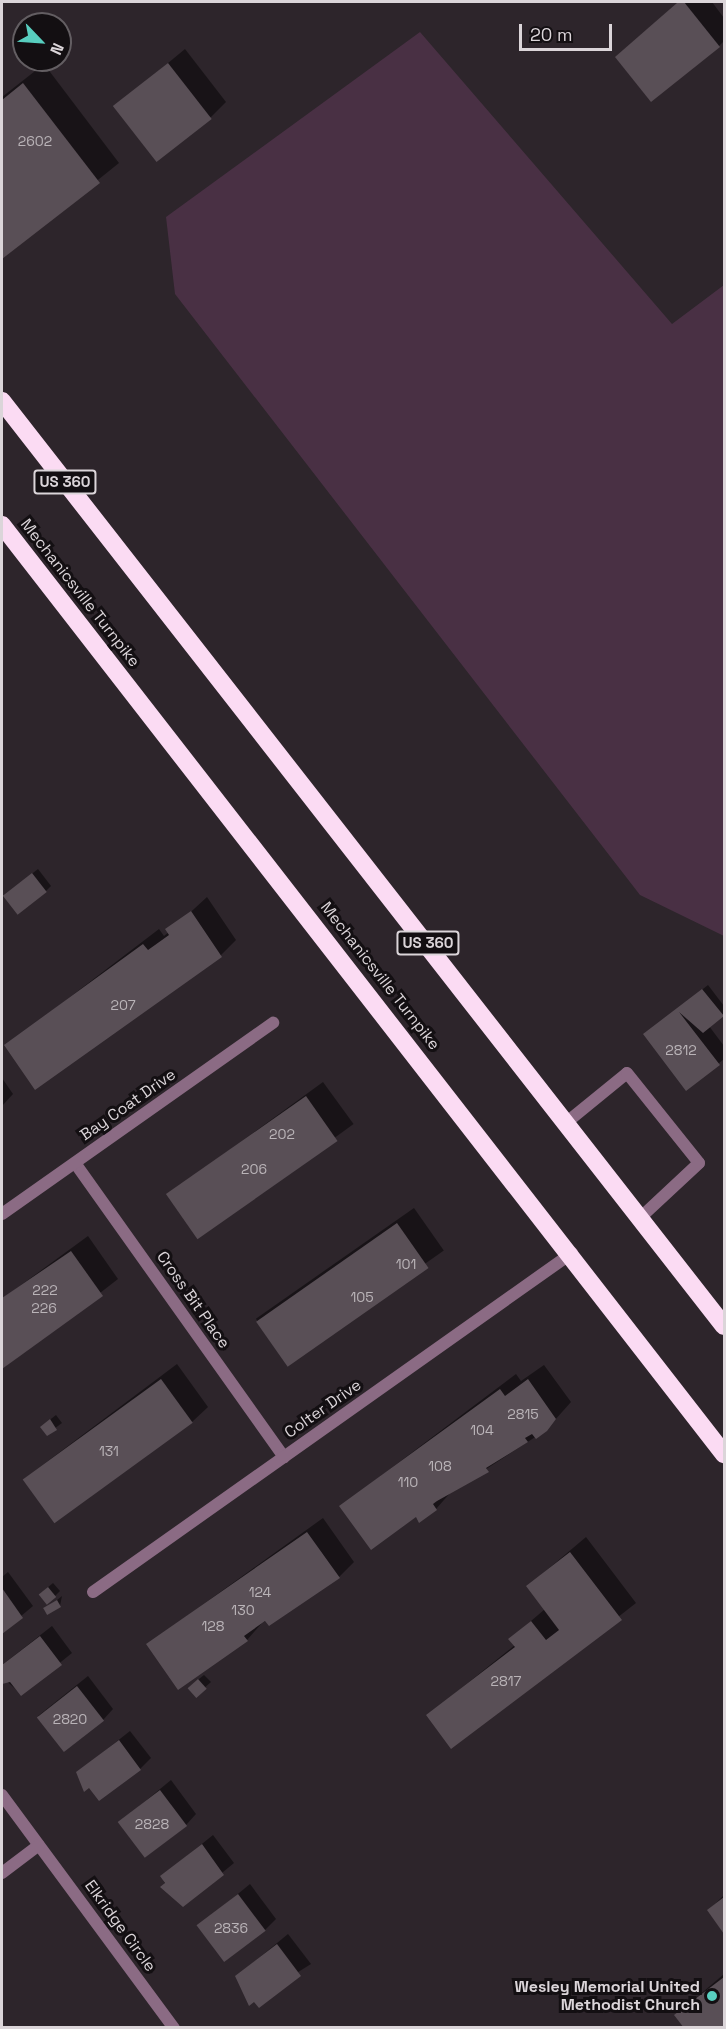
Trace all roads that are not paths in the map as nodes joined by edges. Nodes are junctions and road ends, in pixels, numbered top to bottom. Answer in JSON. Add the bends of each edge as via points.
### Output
{"nodes":[{"id":1,"x":2,"y":401,"type":"edge"},
{"id":2,"x":2,"y":525,"type":"edge"},
{"id":3,"x":273,"y":1023,"type":"dead end"},
{"id":4,"x":567,"y":1122,"type":"junction"},
{"id":5,"x":75,"y":1163,"type":"junction"},
{"id":6,"x":2,"y":1214,"type":"edge"},
{"id":7,"x":641,"y":1217,"type":"junction"},
{"id":8,"x":572,"y":1253,"type":"junction"},
{"id":9,"x":724,"y":1326,"type":"edge"},
{"id":10,"x":724,"y":1454,"type":"edge"},
{"id":11,"x":284,"y":1457,"type":"junction"},
{"id":12,"x":93,"y":1592,"type":"dead end"},
{"id":13,"x":2,"y":1795,"type":"edge"},
{"id":14,"x":39,"y":1845,"type":"junction"},
{"id":15,"x":2,"y":1873,"type":"edge"},
{"id":16,"x":174,"y":2028,"type":"edge"}],
"edges":[{"from":1,"to":4,"type":"highway","number":"US 360"},
{"from":2,"to":8,"type":"highway","name":"Mechanicsville Turnpike"},
{"from":3,"to":5,"type":"street","name":"Bay Coat Drive"},
{"from":4,"to":7,"type":"highway","number":"US 360"},
{"from":4,"to":7,"type":"street","via":[[627,1073],[699,1163]]},
{"from":5,"to":6,"type":"street","name":"Bay Coat Drive"},
{"from":5,"to":11,"type":"street","name":"Cross Bit Place"},
{"from":7,"to":9,"type":"highway","number":"US 360"},
{"from":8,"to":10,"type":"highway","name":"Mechanicsville Turnpike"},
{"from":8,"to":11,"type":"street","name":"Colter Drive"},
{"from":11,"to":12,"type":"street","name":"Colter Drive"},
{"from":13,"to":14,"type":"street","name":"Elkridge Circle"},
{"from":14,"to":15,"type":"street"},
{"from":14,"to":16,"type":"street","name":"Elkridge Circle"}]}
